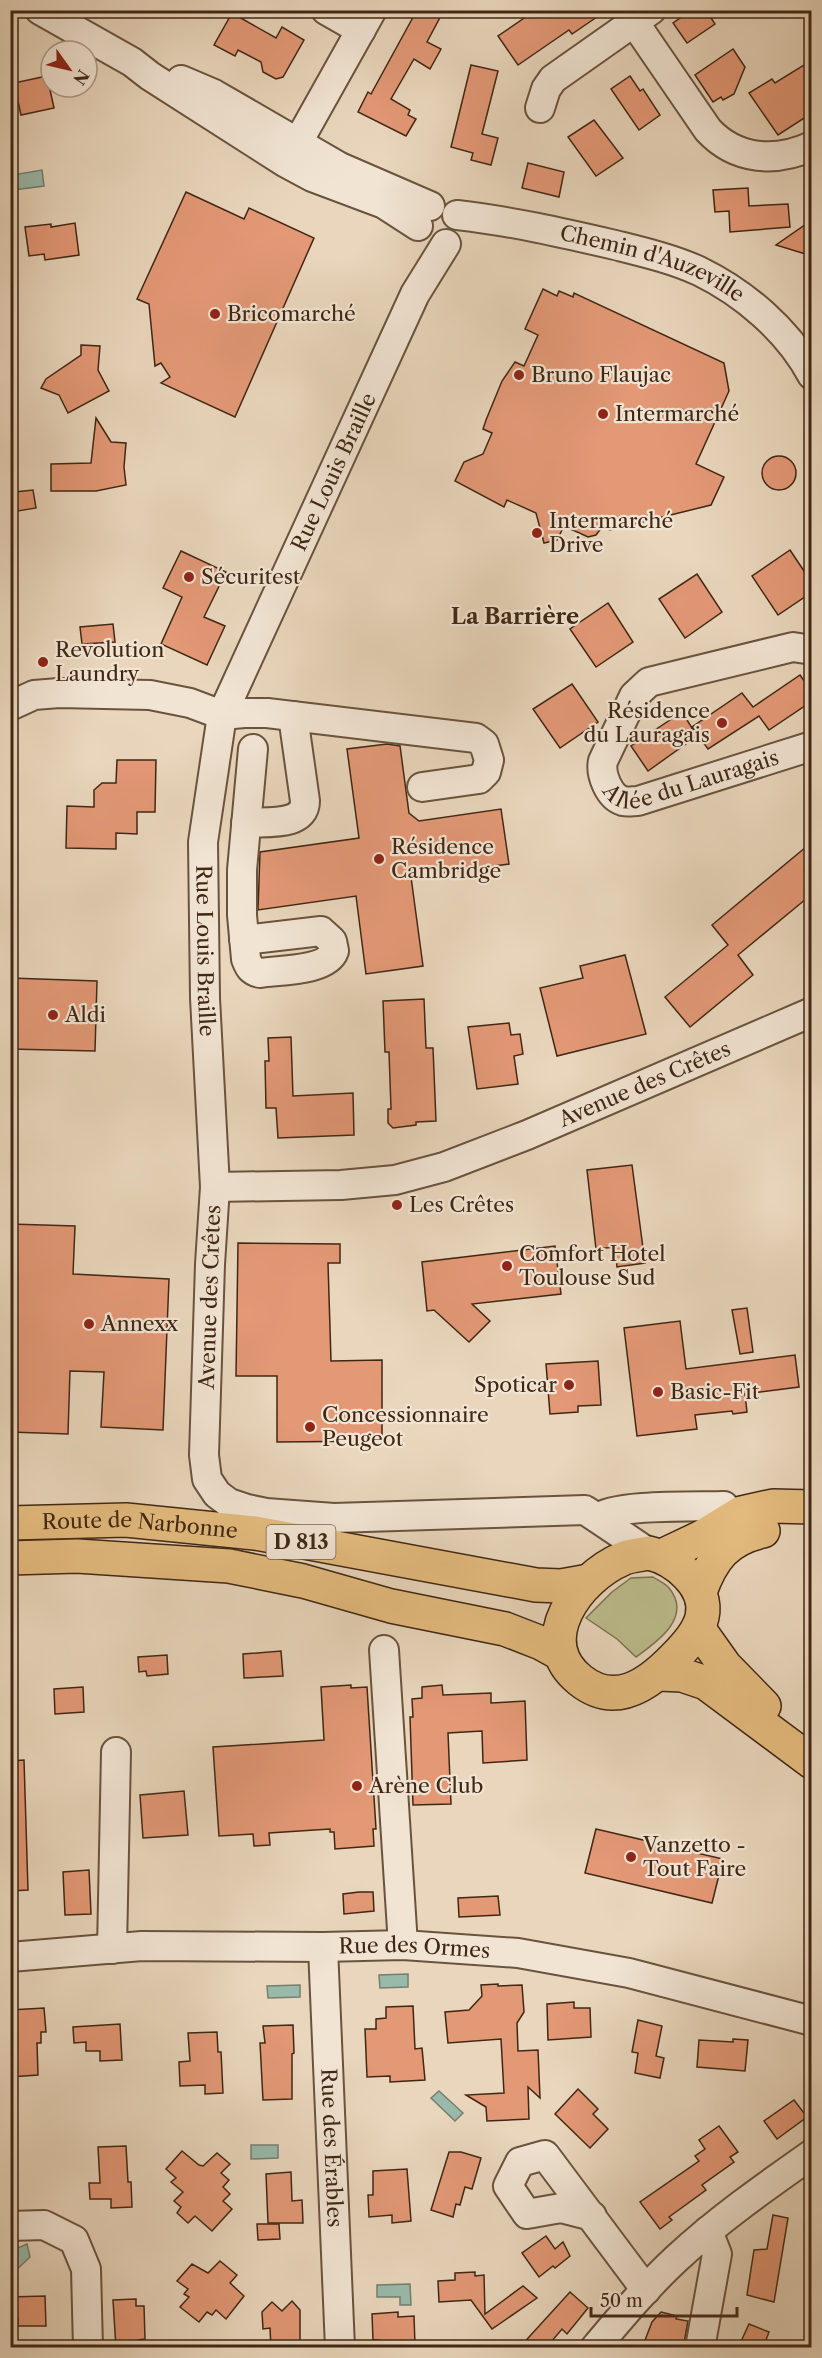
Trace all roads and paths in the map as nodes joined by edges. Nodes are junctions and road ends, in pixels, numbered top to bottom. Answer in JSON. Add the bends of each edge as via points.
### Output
{"nodes":[{"id":1,"x":40,"y":10,"type":"edge"},
{"id":2,"x":326,"y":10,"type":"edge"},
{"id":3,"x":643,"y":16,"type":"edge"},
{"id":4,"x":367,"y":20,"type":"edge"},
{"id":5,"x":540,"y":108,"type":"dead end"},
{"id":6,"x":812,"y":146,"type":"edge"},
{"id":7,"x":292,"y":153,"type":"junction"},
{"id":8,"x":438,"y":227,"type":"junction"},
{"id":9,"x":812,"y":375,"type":"edge"},
{"id":10,"x":812,"y":381,"type":"edge"},
{"id":11,"x":812,"y":650,"type":"edge"},
{"id":12,"x":10,"y":706,"type":"edge"},
{"id":13,"x":222,"y":716,"type":"junction"},
{"id":14,"x":293,"y":716,"type":"junction"},
{"id":15,"x":812,"y":746,"type":"edge"},
{"id":16,"x":253,"y":749,"type":"dead end"},
{"id":17,"x":422,"y":787,"type":"dead end"},
{"id":18,"x":246,"y":823,"type":"junction"},
{"id":19,"x":244,"y":940,"type":"dead end"},
{"id":20,"x":812,"y":1012,"type":"edge"},
{"id":21,"x":215,"y":1187,"type":"junction"},
{"id":22,"x":724,"y":1506,"type":"dead end"},
{"id":23,"x":812,"y":1507,"type":"edge"},
{"id":24,"x":571,"y":1511,"type":"junction"},
{"id":25,"x":598,"y":1518,"type":"junction"},
{"id":26,"x":10,"y":1523,"type":"edge"},
{"id":27,"x":812,"y":1523,"type":"edge"},
{"id":28,"x":655,"y":1555,"type":"junction"},
{"id":29,"x":10,"y":1558,"type":"edge"},
{"id":30,"x":597,"y":1575,"type":"junction"},
{"id":31,"x":700,"y":1592,"type":"junction"},
{"id":32,"x":698,"y":1628,"type":"junction"},
{"id":33,"x":384,"y":1650,"type":"dead end"},
{"id":34,"x":561,"y":1654,"type":"junction"},
{"id":35,"x":659,"y":1674,"type":"junction"},
{"id":36,"x":812,"y":1750,"type":"edge"},
{"id":37,"x":116,"y":1752,"type":"dead end"},
{"id":38,"x":812,"y":1762,"type":"edge"},
{"id":39,"x":403,"y":1945,"type":"junction"},
{"id":40,"x":323,"y":1947,"type":"junction"},
{"id":41,"x":112,"y":1949,"type":"junction"},
{"id":42,"x":10,"y":1957,"type":"edge"},
{"id":43,"x":812,"y":2021,"type":"edge"},
{"id":44,"x":812,"y":2154,"type":"edge"},
{"id":45,"x":592,"y":2216,"type":"dead end"},
{"id":46,"x":10,"y":2226,"type":"edge"},
{"id":47,"x":708,"y":2231,"type":"junction"},
{"id":48,"x":646,"y":2290,"type":"junction"},
{"id":49,"x":88,"y":2348,"type":"edge"},
{"id":50,"x":340,"y":2348,"type":"edge"},
{"id":51,"x":595,"y":2348,"type":"edge"},
{"id":52,"x":700,"y":2348,"type":"edge"}],
"edges":[{"from":1,"to":7,"type":"street","via":[[132,63],[214,94]]},
{"from":2,"to":4,"type":"street"},
{"from":3,"to":5,"type":"street","via":[[553,79]]},
{"from":3,"to":6,"type":"street","via":[[708,130],[718,140],[740,152],[768,157],[783,157]]},
{"from":4,"to":7,"type":"street"},
{"from":7,"to":8,"type":"street","via":[[340,167]]},
{"from":8,"to":9,"type":"street","name":"Chemin d'Auzeville","via":[[486,219],[546,229],[650,254],[698,271],[740,295],[772,324],[801,354]]},
{"from":8,"to":10,"type":"street","name":"Chemin d'Auzeville","via":[[512,237],[661,275],[696,288],[730,306],[754,325]]},
{"from":8,"to":13,"type":"street","name":"Rue Louis Braille","via":[[415,294]]},
{"from":11,"to":15,"type":"street","name":"Allée du Lauragais","via":[[793,647],[649,682],[634,696],[603,760],[602,770],[616,797],[638,801]]},
{"from":12,"to":13,"type":"street","via":[[34,695],[79,692],[170,698]]},
{"from":13,"to":14,"type":"street"},
{"from":13,"to":21,"type":"street","name":"Rue Louis Braille","via":[[203,843],[205,998]]},
{"from":14,"to":17,"type":"street","via":[[476,738],[484,744],[488,767],[479,779]]},
{"from":14,"to":18,"type":"street","via":[[304,811],[290,820]]},
{"from":16,"to":18,"type":"street"},
{"from":18,"to":19,"type":"street","via":[[242,870]]},
{"from":20,"to":21,"type":"street","name":"Avenue des Crêtes","via":[[444,1167],[395,1180],[341,1185]]},
{"from":21,"to":24,"type":"street","name":"Avenue des Crêtes","via":[[204,1455],[207,1479],[217,1494],[246,1509],[334,1518]]},
{"from":22,"to":25,"type":"street","via":[[619,1510]]},
{"from":23,"to":28,"type":"main road","via":[[773,1506],[741,1513],[702,1537]]},
{"from":24,"to":25,"type":"street","name":"Avenue des Crêtes","via":[[585,1510]]},
{"from":24,"to":30,"type":"street","via":[[599,1534],[605,1552]]},
{"from":25,"to":28,"type":"street","name":"Avenue des Crêtes"},
{"from":26,"to":30,"type":"main road","name":"Route de Narbonne","number":"D 813","via":[[126,1520],[255,1533],[536,1585],[561,1586]]},
{"from":27,"to":31,"type":"main road","via":[[747,1534],[729,1545],[706,1574]]},
{"from":28,"to":30,"type":"main road","number":"D 813","via":[[623,1558]]},
{"from":28,"to":31,"type":"main road","via":[[692,1580]]},
{"from":29,"to":34,"type":"main road","name":"Route de Narbonne","number":"D 813","via":[[77,1556],[229,1566],[505,1629]]},
{"from":30,"to":34,"type":"main road","number":"D 813","via":[[561,1619]]},
{"from":31,"to":32,"type":"main road","via":[[703,1607]]},
{"from":32,"to":35,"type":"main road","number":"D 813"},
{"from":32,"to":36,"type":"main road","via":[[725,1666]]},
{"from":33,"to":39,"type":"street"},
{"from":34,"to":35,"type":"main road","number":"D 813","via":[[574,1675],[590,1688],[609,1694],[630,1690]]},
{"from":35,"to":38,"type":"main road","via":[[682,1675],[706,1683]]},
{"from":37,"to":41,"type":"street"},
{"from":39,"to":40,"type":"street","name":"Rue des Ormes"},
{"from":39,"to":43,"type":"street","name":"Rue des Ormes","via":[[518,1953],[629,1973]]},
{"from":40,"to":41,"type":"street","name":"Rue des Ormes"},
{"from":40,"to":50,"type":"street","name":"Rue des Érables"},
{"from":41,"to":42,"type":"street","name":"Rue des Ormes"},
{"from":44,"to":47,"type":"street"},
{"from":45,"to":48,"type":"street"},
{"from":46,"to":49,"type":"street","via":[[44,2225],[74,2240],[86,2269]]},
{"from":47,"to":48,"type":"street"},
{"from":47,"to":52,"type":"street","via":[[717,2254]]},
{"from":48,"to":51,"type":"street"}]}
